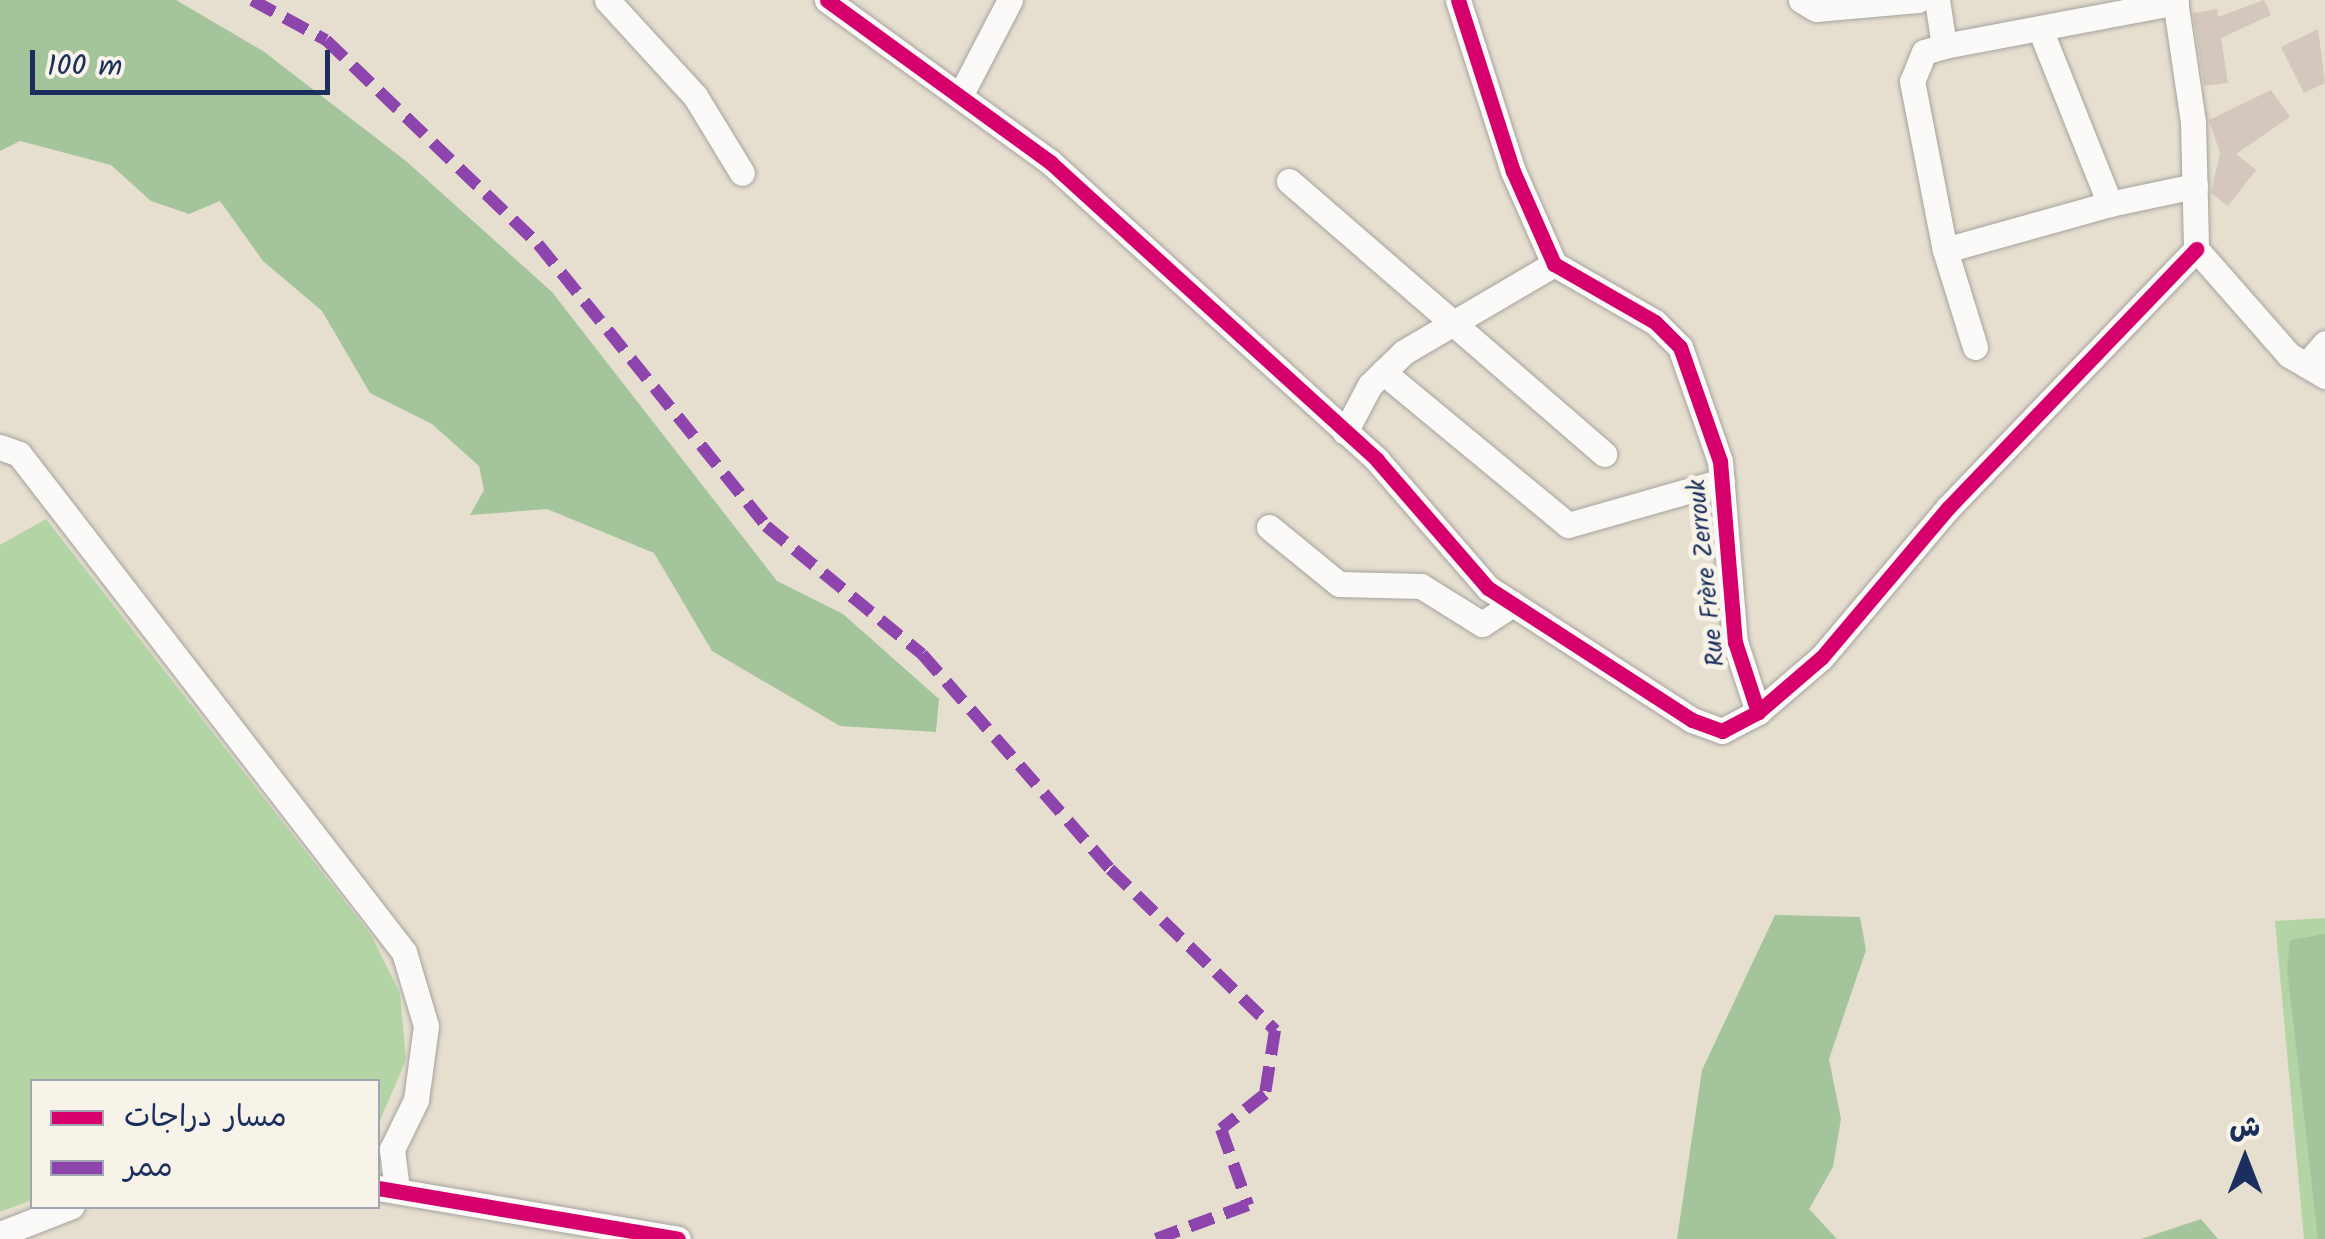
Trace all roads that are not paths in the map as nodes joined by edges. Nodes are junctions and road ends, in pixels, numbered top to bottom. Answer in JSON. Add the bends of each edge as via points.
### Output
{"nodes":[{"id":1,"x":607,"y":0,"type":"edge"},
{"id":2,"x":827,"y":0,"type":"edge"},
{"id":3,"x":1010,"y":0,"type":"edge"},
{"id":4,"x":1458,"y":0,"type":"edge"},
{"id":5,"x":1801,"y":0,"type":"edge"},
{"id":6,"x":1918,"y":0,"type":"edge"},
{"id":7,"x":1937,"y":0,"type":"edge"},
{"id":8,"x":2176,"y":1,"type":"edge"},
{"id":9,"x":2042,"y":34,"type":"junction"},
{"id":10,"x":1944,"y":46,"type":"junction"},
{"id":11,"x":961,"y":94,"type":"junction"},
{"id":12,"x":742,"y":173,"type":"dead end"},
{"id":13,"x":1290,"y":181,"type":"dead end"},
{"id":14,"x":2195,"y":186,"type":"junction"},
{"id":15,"x":2110,"y":204,"type":"junction"},
{"id":16,"x":2196,"y":249,"type":"junction"},
{"id":17,"x":1945,"y":250,"type":"junction"},
{"id":18,"x":1554,"y":264,"type":"junction"},
{"id":19,"x":1451,"y":322,"type":"junction"},
{"id":20,"x":2325,"y":343,"type":"edge"},
{"id":21,"x":1976,"y":347,"type":"dead end"},
{"id":22,"x":2316,"y":370,"type":"edge"},
{"id":23,"x":1383,"y":372,"type":"junction"},
{"id":24,"x":1345,"y":432,"type":"junction"},
{"id":25,"x":0,"y":448,"type":"edge"},
{"id":26,"x":1604,"y":454,"type":"dead end"},
{"id":27,"x":1722,"y":482,"type":"junction"},
{"id":28,"x":1269,"y":527,"type":"dead end"},
{"id":29,"x":1514,"y":604,"type":"junction"},
{"id":30,"x":1758,"y":712,"type":"junction"},
{"id":31,"x":388,"y":1189,"type":"edge"},
{"id":32,"x":64,"y":1209,"type":"edge"},
{"id":33,"x":0,"y":1234,"type":"edge"},
{"id":34,"x":678,"y":1239,"type":"edge"}],
"edges":[{"from":1,"to":12,"type":"street","via":[[695,96]]},
{"from":2,"to":11,"type":"street","via":[[873,41]]},
{"from":3,"to":11,"type":"street"},
{"from":4,"to":18,"type":"street","via":[[1512,171]]},
{"from":5,"to":6,"type":"street","via":[[1816,10]]},
{"from":7,"to":10,"type":"street"},
{"from":8,"to":9,"type":"street"},
{"from":8,"to":14,"type":"street"},
{"from":9,"to":10,"type":"street"},
{"from":9,"to":15,"type":"street"},
{"from":10,"to":17,"type":"street","via":[[1924,52],[1912,81]]},
{"from":11,"to":24,"type":"street","via":[[1050,162]]},
{"from":13,"to":19,"type":"street"},
{"from":14,"to":15,"type":"street"},
{"from":14,"to":16,"type":"street"},
{"from":15,"to":17,"type":"street"},
{"from":16,"to":22,"type":"street"},
{"from":16,"to":30,"type":"street","via":[[1948,508],[1832,646]]},
{"from":17,"to":21,"type":"street"},
{"from":18,"to":19,"type":"street"},
{"from":18,"to":27,"type":"street","name":"Rue Frère Zerrouk","via":[[1655,322],[1680,347]]},
{"from":19,"to":23,"type":"street"},
{"from":19,"to":26,"type":"street"},
{"from":20,"to":22,"type":"street"},
{"from":23,"to":24,"type":"street"},
{"from":23,"to":27,"type":"street","via":[[1568,526]]},
{"from":24,"to":29,"type":"street","via":[[1488,588]]},
{"from":25,"to":31,"type":"street","via":[[19,454],[404,952],[426,1026],[416,1100],[392,1149]]},
{"from":27,"to":30,"type":"street","name":"Rue Frère Zerrouk","via":[[1735,642]]},
{"from":28,"to":29,"type":"street","via":[[1339,584],[1421,586],[1482,624]]},
{"from":29,"to":30,"type":"street","via":[[1606,658],[1647,699],[1692,720],[1722,731]]},
{"from":31,"to":34,"type":"street"},
{"from":32,"to":33,"type":"street"}]}
